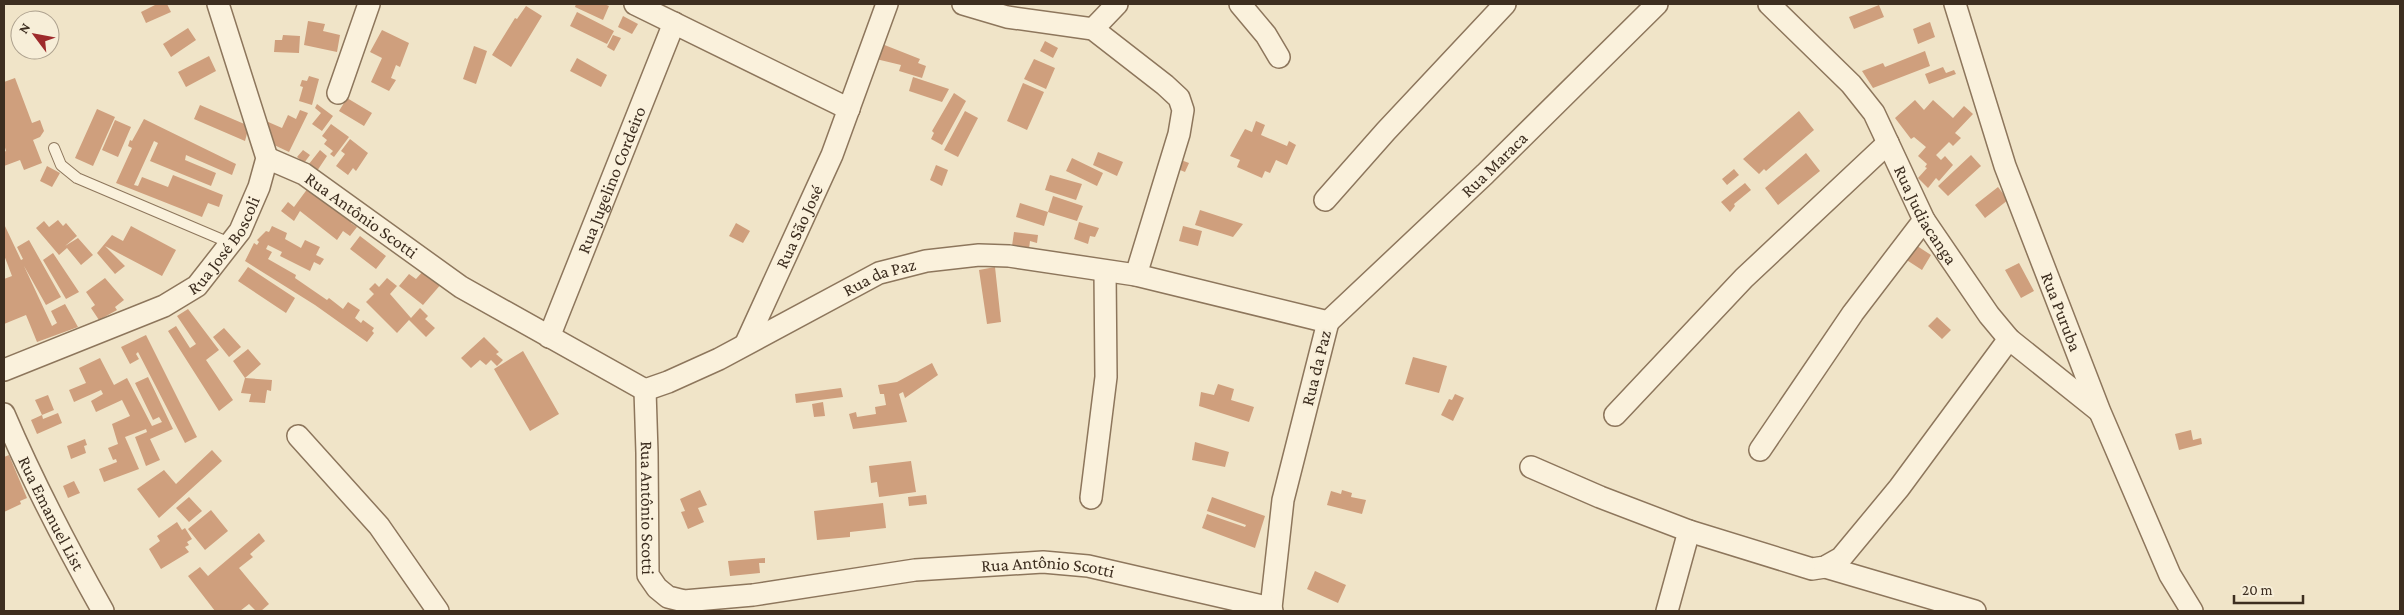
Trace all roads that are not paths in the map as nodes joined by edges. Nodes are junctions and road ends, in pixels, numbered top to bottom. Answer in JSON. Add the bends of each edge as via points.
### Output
{"nodes":[{"id":1,"x":218,"y":4,"type":"edge"},
{"id":2,"x":369,"y":4,"type":"edge"},
{"id":3,"x":635,"y":4,"type":"edge"},
{"id":4,"x":887,"y":4,"type":"edge"},
{"id":5,"x":963,"y":4,"type":"edge"},
{"id":6,"x":1117,"y":4,"type":"edge"},
{"id":7,"x":1240,"y":4,"type":"edge"},
{"id":8,"x":1505,"y":4,"type":"edge"},
{"id":9,"x":1657,"y":4,"type":"edge"},
{"id":10,"x":1769,"y":4,"type":"edge"},
{"id":11,"x":1955,"y":4,"type":"edge"},
{"id":12,"x":674,"y":23,"type":"junction"},
{"id":13,"x":1093,"y":29,"type":"junction"},
{"id":14,"x":1279,"y":57,"type":"dead end"},
{"id":15,"x":338,"y":93,"type":"dead end"},
{"id":16,"x":849,"y":109,"type":"junction"},
{"id":17,"x":1888,"y":143,"type":"junction"},
{"id":18,"x":54,"y":148,"type":"dead end"},
{"id":19,"x":267,"y":158,"type":"junction"},
{"id":20,"x":1325,"y":200,"type":"dead end"},
{"id":21,"x":1924,"y":220,"type":"junction"},
{"id":22,"x":230,"y":243,"type":"junction"},
{"id":23,"x":1105,"y":271,"type":"junction"},
{"id":24,"x":1136,"y":275,"type":"junction"},
{"id":25,"x":1328,"y":322,"type":"junction"},
{"id":26,"x":549,"y":337,"type":"junction"},
{"id":27,"x":2009,"y":339,"type":"junction"},
{"id":28,"x":746,"y":343,"type":"junction"},
{"id":29,"x":4,"y":370,"type":"edge"},
{"id":30,"x":645,"y":390,"type":"junction"},
{"id":31,"x":2100,"y":412,"type":"junction"},
{"id":32,"x":4,"y":414,"type":"edge"},
{"id":33,"x":1615,"y":415,"type":"dead end"},
{"id":34,"x":298,"y":436,"type":"dead end"},
{"id":35,"x":1760,"y":450,"type":"dead end"},
{"id":36,"x":1531,"y":467,"type":"dead end"},
{"id":37,"x":1091,"y":498,"type":"dead end"},
{"id":38,"x":1689,"y":531,"type":"junction"},
{"id":39,"x":1825,"y":567,"type":"junction"},
{"id":40,"x":1271,"y":610,"type":"edge"},
{"id":41,"x":103,"y":611,"type":"edge"},
{"id":42,"x":438,"y":611,"type":"edge"},
{"id":43,"x":1667,"y":611,"type":"edge"},
{"id":44,"x":1976,"y":611,"type":"edge"},
{"id":45,"x":2192,"y":611,"type":"edge"}],
"edges":[{"from":1,"to":19,"type":"street"},
{"from":2,"to":15,"type":"street"},
{"from":3,"to":12,"type":"street"},
{"from":4,"to":16,"type":"street","name":"Rua São José"},
{"from":5,"to":13,"type":"street","via":[[1007,17]]},
{"from":6,"to":13,"type":"street"},
{"from":7,"to":14,"type":"street","via":[[1266,35]]},
{"from":8,"to":20,"type":"street"},
{"from":9,"to":25,"type":"street","name":"Rua Maraca","via":[[1485,174]]},
{"from":10,"to":17,"type":"street","name":"Rua Judiacanga","via":[[1851,84],[1874,112]]},
{"from":11,"to":31,"type":"street","name":"Rua Puruba","via":[[2005,166]]},
{"from":12,"to":16,"type":"street"},
{"from":12,"to":26,"type":"street","name":"Rua Jugelino Cordeiro"},
{"from":13,"to":24,"type":"street","via":[[1165,85],[1179,98],[1183,110],[1179,134]]},
{"from":16,"to":28,"type":"street","name":"Rua São José","via":[[832,155]]},
{"from":17,"to":21,"type":"street","name":"Rua Judiacanga"},
{"from":17,"to":33,"type":"street","via":[[1744,278]]},
{"from":18,"to":22,"type":"lane","via":[[61,165],[77,178]]},
{"from":19,"to":22,"type":"street","name":"Rua José Boscoli","via":[[259,187],[240,230]]},
{"from":19,"to":26,"type":"street","name":"Rua Antônio Scotti","via":[[304,174],[461,287]]},
{"from":21,"to":27,"type":"street","name":"Rua Judiacanga"},
{"from":21,"to":35,"type":"street","via":[[1853,313]]},
{"from":22,"to":29,"type":"street","name":"Rua José Boscoli","via":[[197,286],[164,306]]},
{"from":23,"to":24,"type":"street","name":"Rua da Paz"},
{"from":23,"to":28,"type":"street","name":"Rua da Paz","via":[[980,254],[926,262],[879,272]]},
{"from":23,"to":37,"type":"street","via":[[1106,377]]},
{"from":24,"to":25,"type":"street","name":"Rua da Paz"},
{"from":25,"to":40,"type":"street","name":"Rua da Paz","via":[[1283,500]]},
{"from":26,"to":30,"type":"street","name":"Rua Antônio Scotti"},
{"from":27,"to":31,"type":"street","name":"Rua Judiacanga"},
{"from":27,"to":39,"type":"street","via":[[1899,488],[1841,558]]},
{"from":28,"to":30,"type":"street","name":"Rua da Paz","via":[[719,359]]},
{"from":30,"to":40,"type":"street","name":"Rua Antônio Scotti","via":[[648,575],[668,597],[684,601],[753,595],[915,570],[1043,562],[1088,566]]},
{"from":31,"to":45,"type":"street","name":"Rua Puruba","via":[[2170,574]]},
{"from":32,"to":41,"type":"street","name":"Rua Emanuel List","via":[[45,505]]},
{"from":34,"to":42,"type":"street","via":[[379,526]]},
{"from":36,"to":38,"type":"street"},
{"from":38,"to":39,"type":"street","via":[[1812,569]]},
{"from":38,"to":43,"type":"street"},
{"from":39,"to":44,"type":"street"}]}
